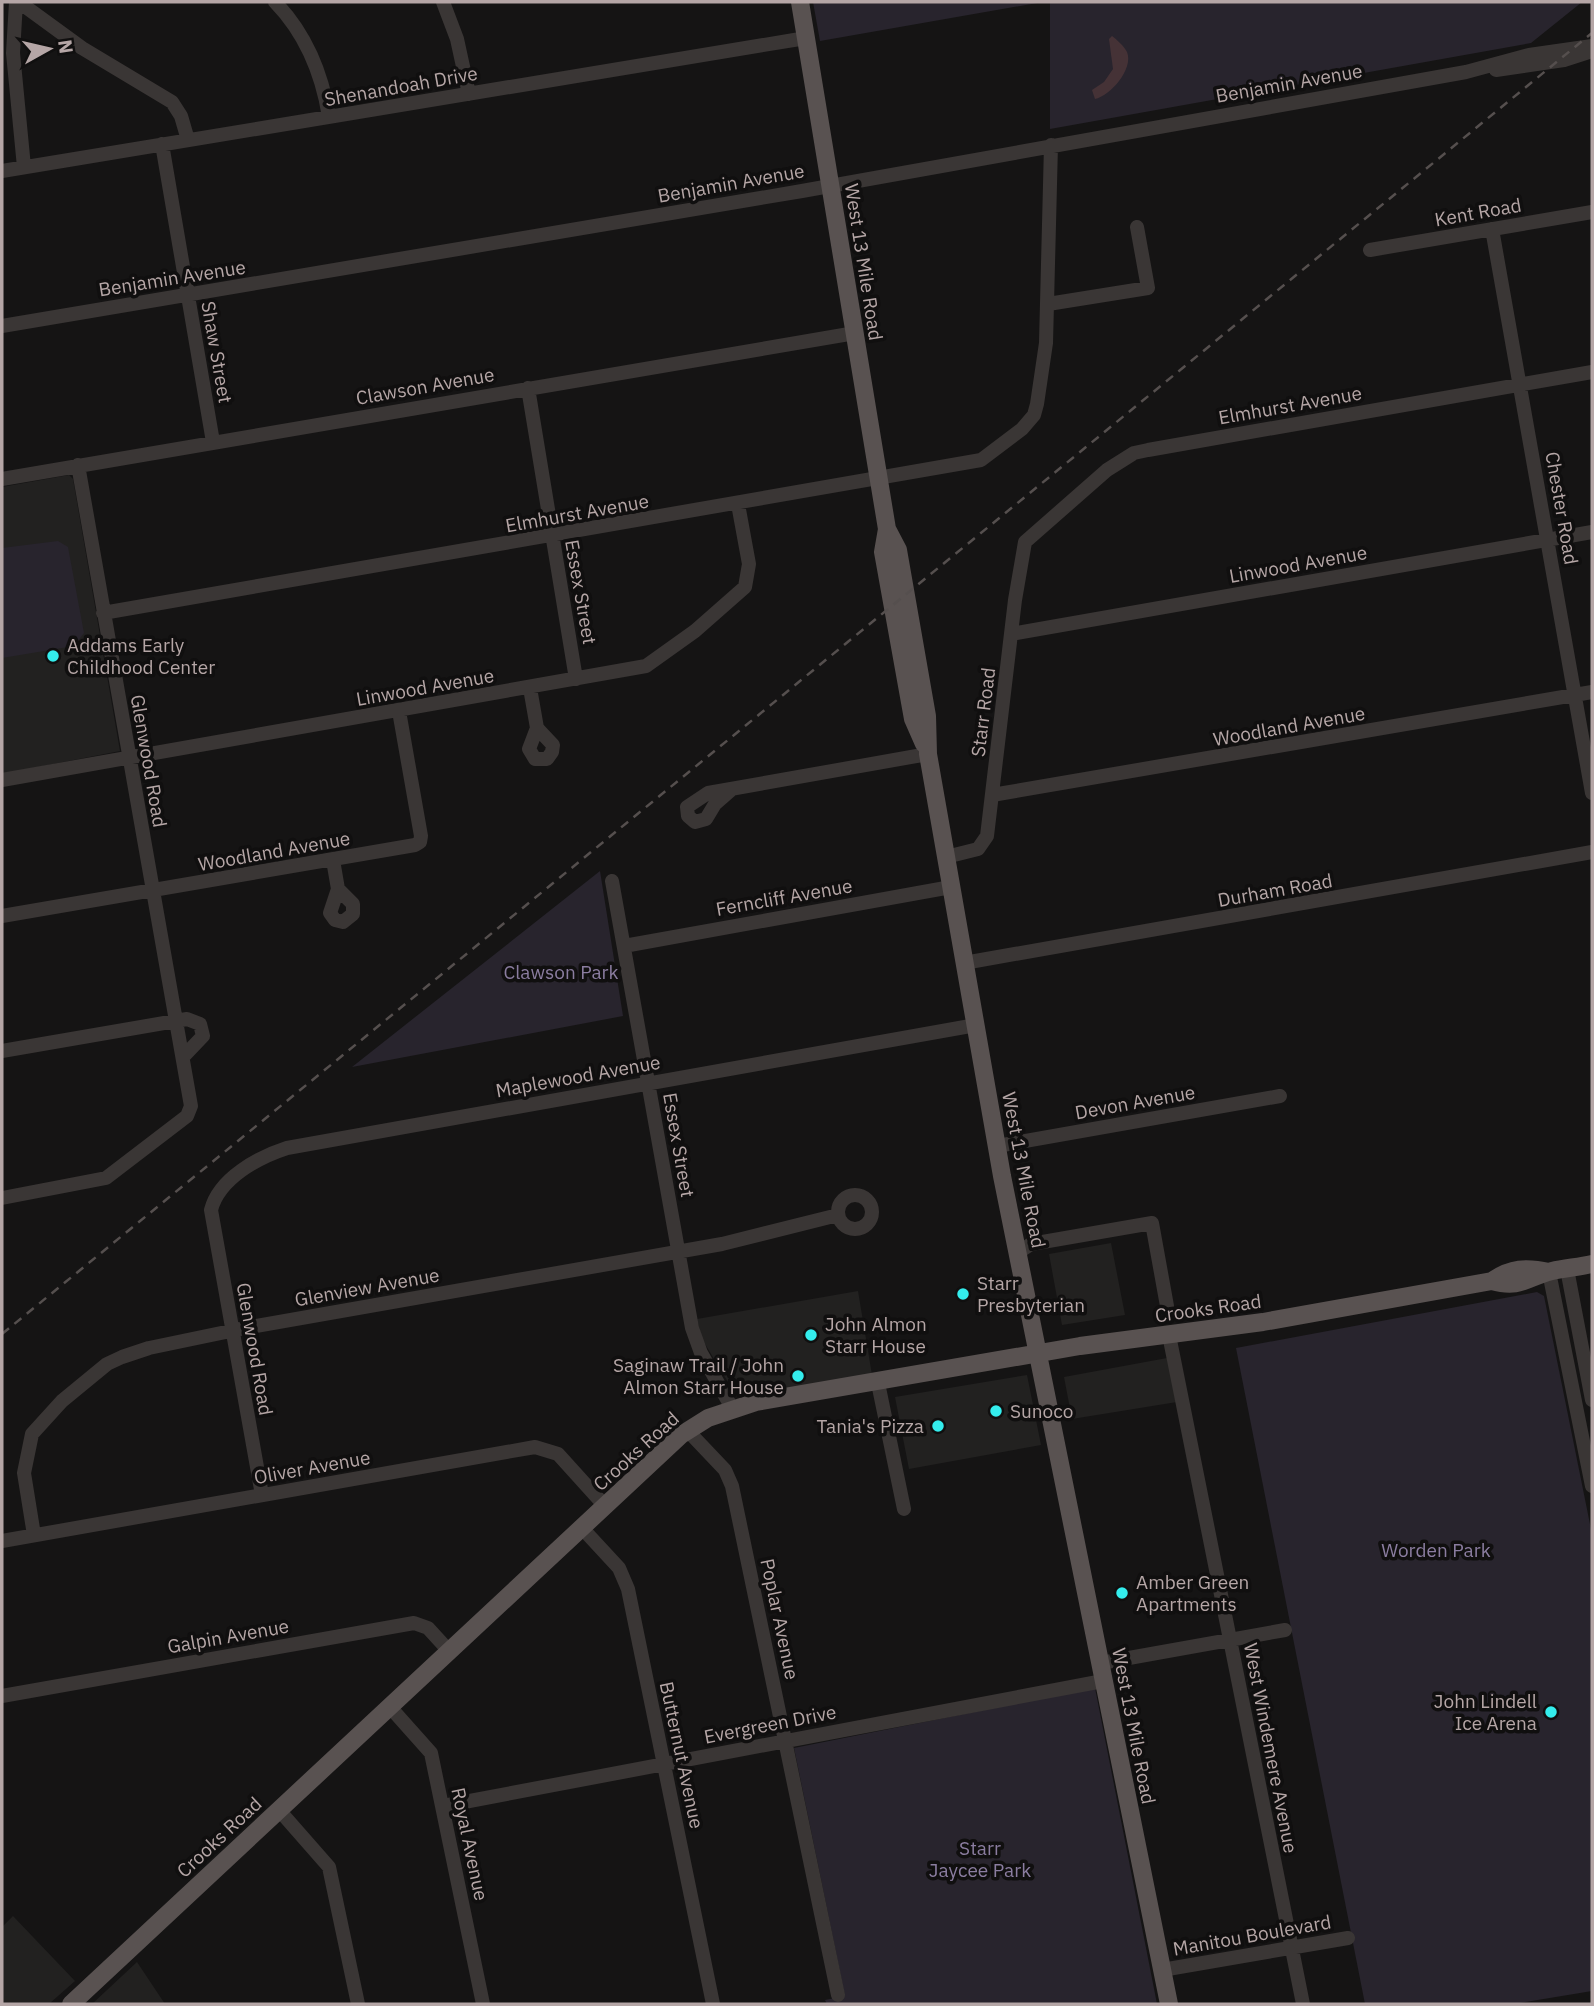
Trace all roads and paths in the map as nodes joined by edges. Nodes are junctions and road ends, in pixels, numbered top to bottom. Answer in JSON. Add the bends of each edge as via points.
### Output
{"nodes":[{"id":1,"x":18,"y":2,"type":"edge"},
{"id":2,"x":275,"y":2,"type":"edge"},
{"id":3,"x":443,"y":2,"type":"edge"},
{"id":4,"x":800,"y":2,"type":"edge"},
{"id":5,"x":8,"y":26,"type":"edge"},
{"id":6,"x":806,"y":38,"type":"junction"},
{"id":7,"x":1592,"y":46,"type":"edge"},
{"id":8,"x":1592,"y":51,"type":"edge"},
{"id":9,"x":1466,"y":72,"type":"junction"},
{"id":10,"x":469,"y":93,"type":"junction"},
{"id":11,"x":329,"y":117,"type":"junction"},
{"id":12,"x":188,"y":140,"type":"junction"},
{"id":13,"x":162,"y":144,"type":"junction"},
{"id":14,"x":1051,"y":145,"type":"junction"},
{"id":15,"x":24,"y":167,"type":"junction"},
{"id":16,"x":2,"y":171,"type":"edge"},
{"id":17,"x":830,"y":185,"type":"junction"},
{"id":18,"x":1592,"y":212,"type":"edge"},
{"id":19,"x":1137,"y":228,"type":"dead end"},
{"id":20,"x":1492,"y":229,"type":"junction"},
{"id":21,"x":1370,"y":250,"type":"dead end"},
{"id":22,"x":188,"y":294,"type":"junction"},
{"id":23,"x":1048,"y":304,"type":"junction"},
{"id":24,"x":2,"y":326,"type":"edge"},
{"id":25,"x":855,"y":333,"type":"junction"},
{"id":26,"x":1592,"y":372,"type":"edge"},
{"id":27,"x":1520,"y":384,"type":"junction"},
{"id":28,"x":528,"y":388,"type":"junction"},
{"id":29,"x":213,"y":442,"type":"junction"},
{"id":30,"x":78,"y":465,"type":"junction"},
{"id":31,"x":2,"y":479,"type":"edge"},
{"id":32,"x":879,"y":480,"type":"junction"},
{"id":33,"x":738,"y":504,"type":"junction"},
{"id":34,"x":1592,"y":532,"type":"edge"},
{"id":35,"x":552,"y":536,"type":"junction"},
{"id":36,"x":1548,"y":540,"type":"junction"},
{"id":37,"x":1025,"y":542,"type":"joint"},
{"id":38,"x":103,"y":613,"type":"junction"},
{"id":39,"x":1011,"y":634,"type":"junction"},
{"id":40,"x":576,"y":679,"type":"junction"},
{"id":41,"x":530,"y":688,"type":"junction"},
{"id":42,"x":1592,"y":692,"type":"edge"},
{"id":43,"x":1575,"y":695,"type":"junction"},
{"id":44,"x":399,"y":711,"type":"junction"},
{"id":45,"x":537,"y":728,"type":"dead end"},
{"id":46,"x":928,"y":754,"type":"junction"},
{"id":47,"x":129,"y":758,"type":"junction"},
{"id":48,"x":2,"y":780,"type":"edge"},
{"id":49,"x":731,"y":790,"type":"dead end"},
{"id":50,"x":1592,"y":793,"type":"edge"},
{"id":51,"x":992,"y":795,"type":"junction"},
{"id":52,"x":1592,"y":852,"type":"edge"},
{"id":53,"x":946,"y":857,"type":"junction"},
{"id":54,"x":333,"y":860,"type":"junction"},
{"id":55,"x":612,"y":881,"type":"dead end"},
{"id":56,"x":951,"y":887,"type":"junction"},
{"id":57,"x":338,"y":889,"type":"dead end"},
{"id":58,"x":153,"y":891,"type":"junction"},
{"id":59,"x":2,"y":916,"type":"edge"},
{"id":60,"x":624,"y":946,"type":"junction"},
{"id":61,"x":964,"y":963,"type":"junction"},
{"id":62,"x":177,"y":1021,"type":"junction"},
{"id":63,"x":976,"y":1025,"type":"junction"},
{"id":64,"x":2,"y":1051,"type":"edge"},
{"id":65,"x":183,"y":1057,"type":"junction"},
{"id":66,"x":649,"y":1083,"type":"junction"},
{"id":67,"x":1280,"y":1096,"type":"dead end"},
{"id":68,"x":997,"y":1146,"type":"junction"},
{"id":69,"x":2,"y":1198,"type":"edge"},
{"id":70,"x":211,"y":1210,"type":"joint"},
{"id":71,"x":838,"y":1215,"type":"dead end"},
{"id":72,"x":678,"y":1251,"type":"junction"},
{"id":73,"x":1018,"y":1252,"type":"junction"},
{"id":74,"x":1592,"y":1264,"type":"edge"},
{"id":75,"x":1558,"y":1270,"type":"junction"},
{"id":76,"x":1167,"y":1306,"type":"dead end"},
{"id":77,"x":1577,"y":1321,"type":"junction"},
{"id":78,"x":1560,"y":1325,"type":"junction"},
{"id":79,"x":232,"y":1331,"type":"junction"},
{"id":80,"x":1169,"y":1335,"type":"junction"},
{"id":81,"x":1040,"y":1354,"type":"junction"},
{"id":82,"x":878,"y":1382,"type":"junction"},
{"id":83,"x":1592,"y":1399,"type":"edge"},
{"id":84,"x":732,"y":1408,"type":"junction"},
{"id":85,"x":1577,"y":1413,"type":"junction"},
{"id":86,"x":1592,"y":1418,"type":"edge"},
{"id":87,"x":688,"y":1431,"type":"junction"},
{"id":88,"x":1592,"y":1486,"type":"edge"},
{"id":89,"x":262,"y":1495,"type":"junction"},
{"id":90,"x":605,"y":1506,"type":"junction"},
{"id":91,"x":904,"y":1509,"type":"dead end"},
{"id":92,"x":582,"y":1528,"type":"junction"},
{"id":93,"x":34,"y":1535,"type":"junction"},
{"id":94,"x":2,"y":1541,"type":"edge"},
{"id":95,"x":1285,"y":1630,"type":"dead end"},
{"id":96,"x":1230,"y":1640,"type":"junction"},
{"id":97,"x":449,"y":1651,"type":"junction"},
{"id":98,"x":1102,"y":1672,"type":"junction"},
{"id":99,"x":2,"y":1696,"type":"edge"},
{"id":100,"x":390,"y":1707,"type":"junction"},
{"id":101,"x":786,"y":1741,"type":"junction"},
{"id":102,"x":664,"y":1764,"type":"junction"},
{"id":103,"x":443,"y":1806,"type":"junction"},
{"id":104,"x":279,"y":1810,"type":"junction"},
{"id":105,"x":1348,"y":1938,"type":"dead end"},
{"id":106,"x":1291,"y":1948,"type":"junction"},
{"id":107,"x":1162,"y":1970,"type":"junction"},
{"id":108,"x":838,"y":1995,"type":"dead end"},
{"id":109,"x":71,"y":2004,"type":"edge"},
{"id":110,"x":358,"y":2004,"type":"edge"},
{"id":111,"x":483,"y":2004,"type":"edge"},
{"id":112,"x":713,"y":2004,"type":"edge"},
{"id":113,"x":1169,"y":2004,"type":"edge"},
{"id":114,"x":1303,"y":2004,"type":"edge"}],
"edges":[{"from":1,"to":5,"type":"street"},
{"from":1,"to":12,"type":"street","via":[[82,48],[172,102]]},
{"from":2,"to":11,"type":"street","via":[[310,51]]},
{"from":3,"to":10,"type":"street"},
{"from":4,"to":6,"type":"main road","name":"West 13 Mile Road"},
{"from":5,"to":15,"type":"street"},
{"from":6,"to":10,"type":"street","name":"Shenandoah Drive"},
{"from":6,"to":17,"type":"main road","name":"West 13 Mile Road"},
{"from":7,"to":9,"type":"street","name":"Benjamin Avenue","via":[[1529,55]]},
{"from":8,"to":9,"type":"street","name":"Benjamin Avenue","via":[[1513,69]]},
{"from":9,"to":14,"type":"street","name":"Benjamin Avenue"},
{"from":10,"to":11,"type":"street","name":"Shenandoah Drive"},
{"from":11,"to":12,"type":"street","name":"Shenandoah Drive"},
{"from":12,"to":13,"type":"street","name":"Shenandoah Drive"},
{"from":13,"to":15,"type":"street","name":"Shenandoah Drive"},
{"from":13,"to":22,"type":"street","name":"Shaw Street"},
{"from":14,"to":17,"type":"street","name":"Benjamin Avenue"},
{"from":14,"to":23,"type":"street"},
{"from":15,"to":16,"type":"street","name":"Shenandoah Drive"},
{"from":17,"to":22,"type":"street","name":"Benjamin Avenue"},
{"from":17,"to":25,"type":"main road","name":"West 13 Mile Road"},
{"from":18,"to":20,"type":"street","name":"Kent Road"},
{"from":19,"to":23,"type":"street","via":[[1148,288]]},
{"from":20,"to":21,"type":"street","name":"Kent Road"},
{"from":20,"to":27,"type":"street","name":"Chester Road"},
{"from":22,"to":24,"type":"street","name":"Benjamin Avenue"},
{"from":22,"to":29,"type":"street","name":"Shaw Street"},
{"from":23,"to":32,"type":"street","name":"Elmhurst Avenue","via":[[1036,409],[1015,435],[976,462]]},
{"from":25,"to":28,"type":"street","name":"Clawson Avenue"},
{"from":25,"to":32,"type":"main road","name":"West 13 Mile Road"},
{"from":26,"to":27,"type":"street","name":"Elmhurst Avenue"},
{"from":27,"to":36,"type":"street","name":"Chester Road"},
{"from":27,"to":37,"type":"street","name":"Elmhurst Avenue","via":[[1134,453],[1107,470]]},
{"from":28,"to":29,"type":"street","name":"Clawson Avenue"},
{"from":28,"to":35,"type":"street","name":"Essex Street"},
{"from":29,"to":30,"type":"street","name":"Clawson Avenue"},
{"from":30,"to":31,"type":"street","name":"Clawson Avenue"},
{"from":30,"to":38,"type":"street","name":"Glenwood Road"},
{"from":32,"to":33,"type":"street","name":"Elmhurst Avenue"},
{"from":32,"to":46,"type":"main road","name":"West 13 Mile Road","via":[[887,528],[883,552],[913,719]]},
{"from":33,"to":35,"type":"street","name":"Elmhurst Avenue"},
{"from":33,"to":40,"type":"street","name":"Linwood Avenue","via":[[749,564],[740,592],[651,664]]},
{"from":34,"to":36,"type":"street","name":"Linwood Avenue"},
{"from":35,"to":38,"type":"street","name":"Elmhurst Avenue"},
{"from":35,"to":40,"type":"street","name":"Essex Street"},
{"from":36,"to":39,"type":"street","name":"Linwood Avenue"},
{"from":36,"to":43,"type":"street","name":"Chester Road"},
{"from":37,"to":39,"type":"street","name":"Starr Road"},
{"from":38,"to":47,"type":"street","name":"Glenwood Road"},
{"from":39,"to":51,"type":"street","name":"Starr Road"},
{"from":40,"to":41,"type":"street","name":"Linwood Avenue"},
{"from":41,"to":44,"type":"street","name":"Linwood Avenue"},
{"from":41,"to":45,"type":"street"},
{"from":42,"to":43,"type":"street","name":"Woodland Avenue"},
{"from":43,"to":50,"type":"street","name":"Chester Road"},
{"from":43,"to":51,"type":"street","name":"Woodland Avenue"},
{"from":44,"to":47,"type":"street","name":"Linwood Avenue"},
{"from":44,"to":54,"type":"street","name":"Woodland Avenue","via":[[420,842]]},
{"from":46,"to":49,"type":"street"},
{"from":46,"to":53,"type":"main road","name":"West 13 Mile Road"},
{"from":47,"to":48,"type":"street","name":"Linwood Avenue"},
{"from":47,"to":58,"type":"street","name":"Glenwood Road"},
{"from":51,"to":53,"type":"street","name":"Starr Road","via":[[984,844]]},
{"from":52,"to":61,"type":"street","name":"Durham Road"},
{"from":53,"to":56,"type":"main road","name":"West 13 Mile Road"},
{"from":54,"to":57,"type":"street"},
{"from":54,"to":58,"type":"street","name":"Woodland Avenue"},
{"from":55,"to":60,"type":"street","name":"Essex Street"},
{"from":56,"to":60,"type":"street","name":"Ferncliff Avenue"},
{"from":56,"to":61,"type":"main road","name":"West 13 Mile Road"},
{"from":58,"to":59,"type":"street","name":"Woodland Avenue"},
{"from":58,"to":62,"type":"street","name":"Glenwood Road"},
{"from":60,"to":66,"type":"street","name":"Essex Street"},
{"from":61,"to":63,"type":"main road","name":"West 13 Mile Road"},
{"from":62,"to":64,"type":"street"},
{"from":62,"to":65,"type":"street","name":"Glenwood Road"},
{"from":62,"to":65,"type":"street","via":[[191,1020],[204,1032]]},
{"from":63,"to":66,"type":"street","name":"Maplewood Avenue"},
{"from":63,"to":68,"type":"main road","name":"West 13 Mile Road"},
{"from":65,"to":69,"type":"street","name":"Glenwood Road","via":[[191,1101],[187,1116],[106,1178]]},
{"from":66,"to":70,"type":"street","name":"Maplewood Avenue","via":[[287,1148],[247,1167],[217,1194]]},
{"from":66,"to":72,"type":"street","name":"Essex Street"},
{"from":67,"to":68,"type":"street","name":"Devon Avenue"},
{"from":68,"to":73,"type":"main road","name":"West 13 Mile Road"},
{"from":70,"to":79,"type":"street","name":"Glenwood Road"},
{"from":71,"to":72,"type":"street","name":"Glenview Avenue"},
{"from":72,"to":79,"type":"street","name":"Glenview Avenue"},
{"from":72,"to":84,"type":"street","name":"Essex Street","via":[[694,1335]]},
{"from":73,"to":76,"type":"street","via":[[1100,1241],[1110,1232],[1152,1223]]},
{"from":73,"to":81,"type":"main road","name":"West 13 Mile Road"},
{"from":74,"to":75,"type":"main road","name":"Crooks Road"},
{"from":75,"to":77,"type":"street"},
{"from":75,"to":78,"type":"street"},
{"from":75,"to":80,"type":"main road","name":"Crooks Road","via":[[1508,1286],[1492,1281]]},
{"from":77,"to":78,"type":"street"},
{"from":77,"to":83,"type":"street"},
{"from":78,"to":85,"type":"street"},
{"from":79,"to":89,"type":"street","name":"Glenwood Road"},
{"from":79,"to":93,"type":"street","name":"Glenview Avenue","via":[[122,1357],[86,1380],[44,1417],[32,1434],[25,1461]]},
{"from":80,"to":81,"type":"main road","name":"Crooks Road"},
{"from":80,"to":96,"type":"street","name":"West Windemere Avenue"},
{"from":81,"to":82,"type":"main road","name":"Crooks Road"},
{"from":81,"to":98,"type":"main road","name":"West 13 Mile Road"},
{"from":82,"to":84,"type":"main road","name":"Crooks Road"},
{"from":82,"to":91,"type":"street"},
{"from":84,"to":87,"type":"main road","name":"Crooks Road"},
{"from":85,"to":86,"type":"street"},
{"from":85,"to":88,"type":"street"},
{"from":87,"to":90,"type":"main road","name":"Crooks Road"},
{"from":87,"to":101,"type":"street","name":"Poplar Avenue","via":[[724,1470],[732,1486]]},
{"from":89,"to":90,"type":"street","name":"Oliver Avenue","via":[[535,1447],[558,1454]]},
{"from":89,"to":93,"type":"street","name":"Oliver Avenue"},
{"from":90,"to":92,"type":"main road","name":"Crooks Road"},
{"from":92,"to":97,"type":"main road","name":"Crooks Road"},
{"from":92,"to":102,"type":"street","name":"Butternut Avenue","via":[[625,1578]]},
{"from":93,"to":94,"type":"street","name":"Oliver Avenue"},
{"from":95,"to":96,"type":"street","name":"Evergreen Drive"},
{"from":96,"to":98,"type":"street","name":"Evergreen Drive"},
{"from":96,"to":106,"type":"street","name":"West Windemere Avenue"},
{"from":97,"to":99,"type":"street","name":"Galpin Avenue","via":[[428,1628],[414,1623]]},
{"from":97,"to":100,"type":"main road","name":"Crooks Road"},
{"from":98,"to":101,"type":"street","name":"Evergreen Drive"},
{"from":98,"to":107,"type":"main road","name":"West 13 Mile Road"},
{"from":100,"to":103,"type":"street","name":"Royal Avenue","via":[[431,1753]]},
{"from":100,"to":104,"type":"main road","name":"Crooks Road"},
{"from":101,"to":102,"type":"street","name":"Evergreen Drive"},
{"from":101,"to":108,"type":"street","name":"Poplar Avenue"},
{"from":102,"to":103,"type":"street","name":"Evergreen Drive"},
{"from":102,"to":112,"type":"street","name":"Butternut Avenue"},
{"from":103,"to":111,"type":"street","name":"Royal Avenue"},
{"from":104,"to":109,"type":"main road","name":"Crooks Road"},
{"from":104,"to":110,"type":"street","via":[[329,1867]]},
{"from":105,"to":106,"type":"street","name":"Manitou Boulevard"},
{"from":106,"to":107,"type":"street","name":"Manitou Boulevard"},
{"from":106,"to":114,"type":"street","name":"West Windemere Avenue"},
{"from":107,"to":113,"type":"main road","name":"West 13 Mile Road"}]}
